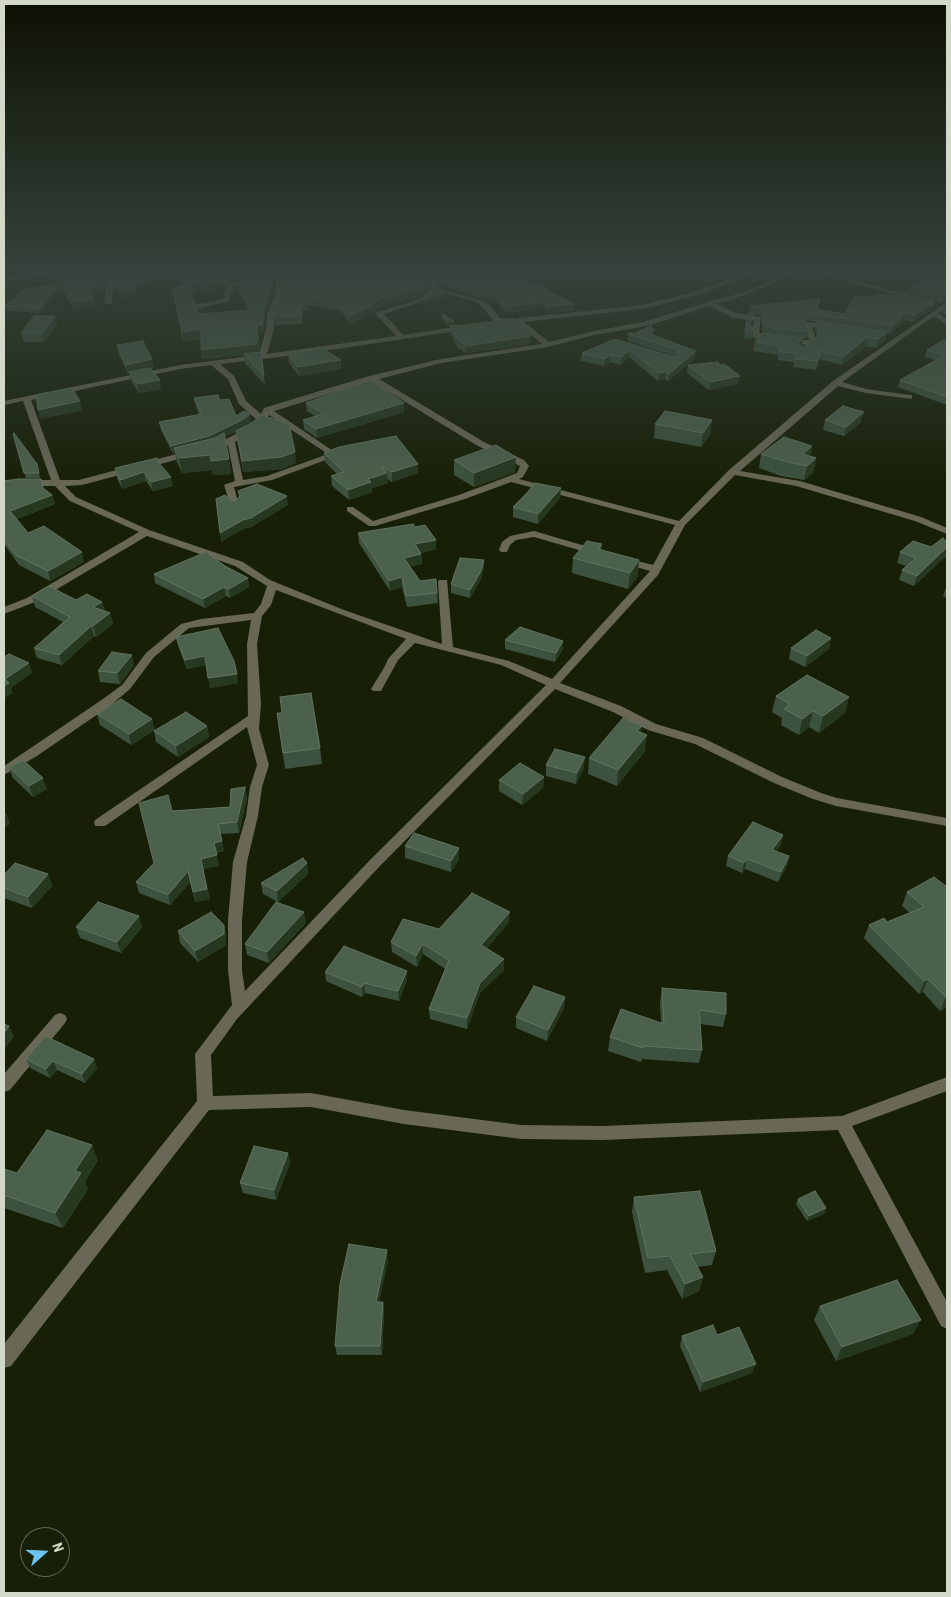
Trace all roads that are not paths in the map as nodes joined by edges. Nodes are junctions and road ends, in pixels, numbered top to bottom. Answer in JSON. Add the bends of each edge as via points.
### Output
{"nodes":[{"id":1,"x":266,"y":345,"type":"edge"},
{"id":2,"x":345,"y":345,"type":"edge"},
{"id":3,"x":548,"y":345,"type":"edge"},
{"id":4,"x":811,"y":345,"type":"edge"},
{"id":5,"x":885,"y":345,"type":"edge"},
{"id":6,"x":801,"y":352,"type":"edge"},
{"id":7,"x":262,"y":357,"type":"junction"},
{"id":8,"x":212,"y":362,"type":"junction"},
{"id":9,"x":372,"y":378,"type":"junction"},
{"id":10,"x":836,"y":383,"type":"junction"},
{"id":11,"x":909,"y":397,"type":"dead end"},
{"id":12,"x":27,"y":400,"type":"junction"},
{"id":13,"x":4,"y":403,"type":"edge"},
{"id":14,"x":267,"y":410,"type":"junction"},
{"id":15,"x":262,"y":420,"type":"junction"},
{"id":16,"x":232,"y":441,"type":"junction"},
{"id":17,"x":732,"y":472,"type":"junction"},
{"id":18,"x":510,"y":479,"type":"junction"},
{"id":19,"x":239,"y":481,"type":"junction"},
{"id":20,"x":56,"y":482,"type":"junction"},
{"id":21,"x":4,"y":483,"type":"edge"},
{"id":22,"x":234,"y":504,"type":"edge"},
{"id":23,"x":350,"y":509,"type":"dead end"},
{"id":24,"x":681,"y":524,"type":"junction"},
{"id":25,"x":947,"y":531,"type":"edge"},
{"id":26,"x":146,"y":532,"type":"junction"},
{"id":27,"x":504,"y":550,"type":"dead end"},
{"id":28,"x":656,"y":569,"type":"junction"},
{"id":29,"x":443,"y":582,"type":"dead end"},
{"id":30,"x":273,"y":585,"type":"junction"},
{"id":31,"x":4,"y":611,"type":"edge"},
{"id":32,"x":256,"y":616,"type":"junction"},
{"id":33,"x":413,"y":638,"type":"junction"},
{"id":34,"x":448,"y":649,"type":"junction"},
{"id":35,"x":554,"y":683,"type":"junction"},
{"id":36,"x":377,"y":689,"type":"dead end"},
{"id":37,"x":254,"y":717,"type":"junction"},
{"id":38,"x":4,"y":771,"type":"edge"},
{"id":39,"x":947,"y":822,"type":"edge"},
{"id":40,"x":100,"y":823,"type":"dead end"},
{"id":41,"x":240,"y":1007,"type":"junction"},
{"id":42,"x":60,"y":1019,"type":"dead end"},
{"id":43,"x":947,"y":1084,"type":"edge"},
{"id":44,"x":4,"y":1085,"type":"edge"},
{"id":45,"x":205,"y":1103,"type":"junction"},
{"id":46,"x":842,"y":1124,"type":"junction"},
{"id":47,"x":947,"y":1320,"type":"edge"},
{"id":48,"x":4,"y":1359,"type":"edge"}],
"edges":[{"from":1,"to":7,"type":"street"},
{"from":2,"to":7,"type":"street"},
{"from":3,"to":9,"type":"street","via":[[441,361]]},
{"from":4,"to":6,"type":"street"},
{"from":5,"to":10,"type":"street"},
{"from":7,"to":8,"type":"street"},
{"from":8,"to":12,"type":"street","via":[[82,386]]},
{"from":8,"to":15,"type":"street","via":[[231,378],[242,402]]},
{"from":9,"to":14,"type":"street"},
{"from":9,"to":18,"type":"street","via":[[481,444],[521,462],[525,466],[523,471]]},
{"from":10,"to":11,"type":"street"},
{"from":10,"to":17,"type":"street"},
{"from":12,"to":13,"type":"street"},
{"from":12,"to":20,"type":"street"},
{"from":14,"to":15,"type":"street"},
{"from":14,"to":19,"type":"street","via":[[335,455],[269,478]]},
{"from":15,"to":16,"type":"street"},
{"from":16,"to":19,"type":"street"},
{"from":16,"to":20,"type":"street","via":[[79,483]]},
{"from":17,"to":24,"type":"street"},
{"from":17,"to":25,"type":"street","via":[[796,483],[918,519]]},
{"from":18,"to":23,"type":"street","via":[[372,524]]},
{"from":18,"to":24,"type":"street"},
{"from":19,"to":22,"type":"street","via":[[229,484]]},
{"from":20,"to":21,"type":"street"},
{"from":20,"to":26,"type":"street","via":[[73,499]]},
{"from":24,"to":28,"type":"street"},
{"from":26,"to":30,"type":"street","via":[[239,564]]},
{"from":26,"to":31,"type":"street","via":[[31,600]]},
{"from":27,"to":28,"type":"street","via":[[505,544],[513,538],[534,534]]},
{"from":28,"to":35,"type":"street"},
{"from":29,"to":34,"type":"street"},
{"from":30,"to":32,"type":"street","via":[[266,605]]},
{"from":30,"to":33,"type":"street"},
{"from":32,"to":37,"type":"street","via":[[252,644]]},
{"from":32,"to":38,"type":"street","via":[[185,626],[150,656],[126,687]]},
{"from":33,"to":34,"type":"street"},
{"from":33,"to":36,"type":"street","via":[[393,659]]},
{"from":34,"to":35,"type":"street","via":[[505,663]]},
{"from":35,"to":39,"type":"street","via":[[652,727],[699,741],[817,796]]},
{"from":35,"to":41,"type":"street","via":[[375,863]]},
{"from":37,"to":40,"type":"street"},
{"from":37,"to":41,"type":"street","via":[[253,729],[263,765],[240,862],[235,920],[235,970]]},
{"from":41,"to":45,"type":"street","via":[[202,1054]]},
{"from":42,"to":44,"type":"street"},
{"from":43,"to":46,"type":"street"},
{"from":45,"to":46,"type":"street","via":[[311,1100],[404,1117],[521,1132],[603,1133]]},
{"from":45,"to":48,"type":"street"},
{"from":46,"to":47,"type":"street"}]}
